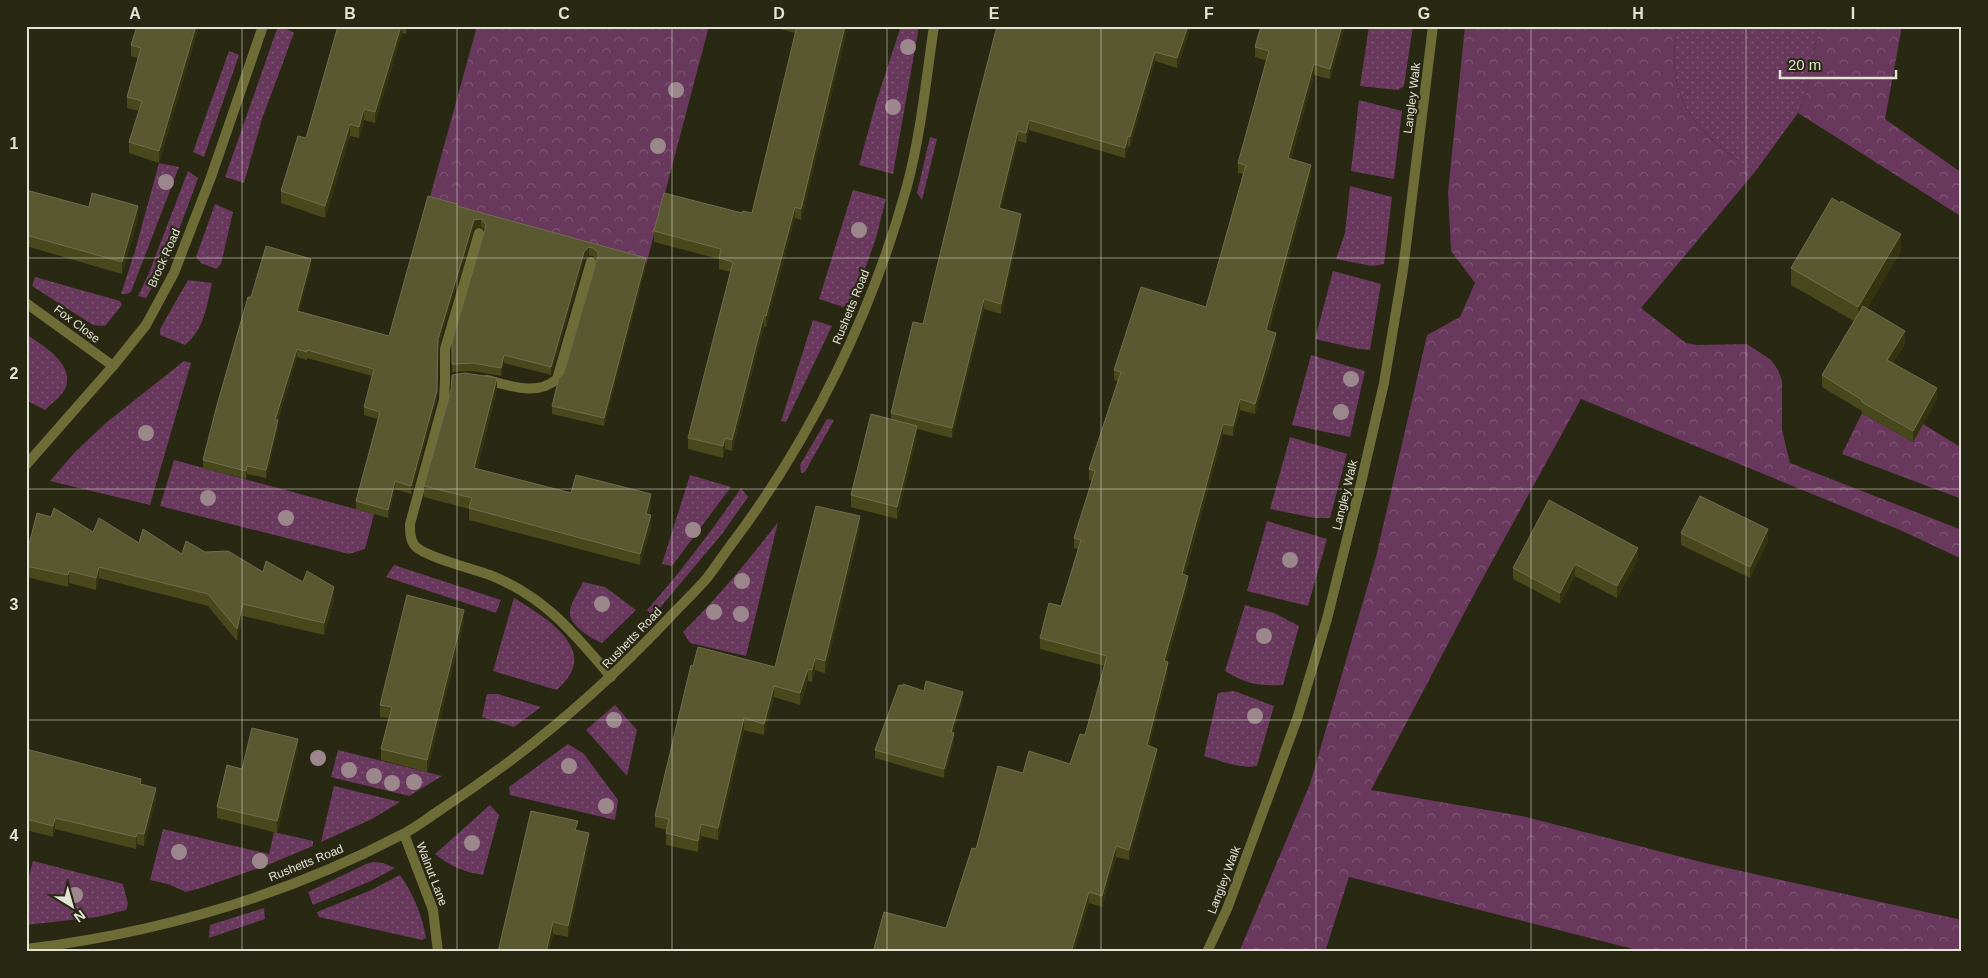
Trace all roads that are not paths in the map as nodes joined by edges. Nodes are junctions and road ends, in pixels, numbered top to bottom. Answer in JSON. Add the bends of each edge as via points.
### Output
{"nodes":[{"id":1,"x":263,"y":26,"type":"edge"},
{"id":2,"x":934,"y":26,"type":"edge"},
{"id":3,"x":1433,"y":26,"type":"edge"},
{"id":4,"x":479,"y":233,"type":"edge"},
{"id":5,"x":591,"y":262,"type":"edge"},
{"id":6,"x":26,"y":303,"type":"edge"},
{"id":7,"x":113,"y":366,"type":"junction"},
{"id":8,"x":476,"y":377,"type":"edge"},
{"id":9,"x":26,"y":465,"type":"edge"},
{"id":10,"x":611,"y":677,"type":"junction"},
{"id":11,"x":404,"y":834,"type":"junction"},
{"id":12,"x":26,"y":949,"type":"edge"},
{"id":13,"x":438,"y":952,"type":"edge"},
{"id":14,"x":1207,"y":952,"type":"edge"}],
"edges":[{"from":1,"to":7,"type":"street","name":"Brock Road","via":[[174,274],[146,325]]},
{"from":2,"to":10,"type":"street","name":"Rushetts Road","via":[[908,184],[872,290],[845,354],[802,437],[756,511],[707,578]]},
{"from":3,"to":14,"type":"street","name":"Langley Walk","via":[[1403,270],[1384,384],[1361,483],[1327,619],[1297,719],[1227,909]]},
{"from":4,"to":10,"type":"street","via":[[444,349],[449,380],[410,524],[410,537],[415,546],[426,553],[511,585],[536,601],[559,618]]},
{"from":5,"to":8,"type":"street","via":[[557,379],[540,389],[529,389]]},
{"from":6,"to":7,"type":"street","name":"Fox Close"},
{"from":7,"to":9,"type":"street","name":"Brock Road"},
{"from":10,"to":11,"type":"street","name":"Rushetts Road","via":[[547,734]]},
{"from":11,"to":12,"type":"street","name":"Rushetts Road","via":[[317,874],[239,904],[119,934]]},
{"from":11,"to":13,"type":"street","name":"Walnut Lane","via":[[433,910]]}]}
